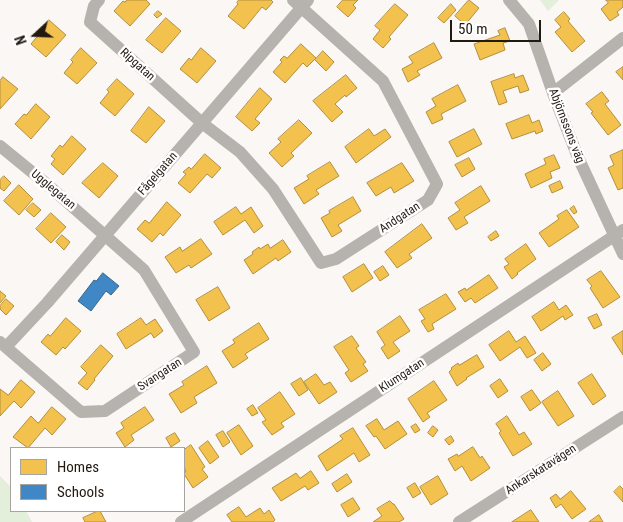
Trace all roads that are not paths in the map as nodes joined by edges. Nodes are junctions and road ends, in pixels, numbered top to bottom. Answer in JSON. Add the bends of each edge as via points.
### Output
{"nodes":[{"id":1,"x":99,"y":0,"type":"edge"},
{"id":2,"x":509,"y":0,"type":"edge"},
{"id":3,"x":301,"y":2,"type":"edge"},
{"id":4,"x":623,"y":38,"type":"edge"},
{"id":5,"x":553,"y":93,"type":"junction"},
{"id":6,"x":202,"y":124,"type":"junction"},
{"id":7,"x":0,"y":146,"type":"edge"},
{"id":8,"x":618,"y":233,"type":"edge"},
{"id":9,"x":106,"y":235,"type":"junction"},
{"id":10,"x":623,"y":254,"type":"edge"},
{"id":11,"x":3,"y":344,"type":"edge"},
{"id":12,"x":623,"y":417,"type":"edge"},
{"id":13,"x":467,"y":520,"type":"edge"},
{"id":14,"x":181,"y":522,"type":"edge"}],
"edges":[{"from":1,"to":6,"type":"street","name":"Ripgatan","via":[[90,22]]},
{"from":2,"to":5,"type":"street","name":"Abjörnssons väg","via":[[529,24]]},
{"from":3,"to":6,"type":"street","name":"Fågelgatan"},
{"from":3,"to":6,"type":"street","name":"Andgatan","via":[[383,82],[437,184],[428,200],[336,259],[321,263],[273,190],[240,152]]},
{"from":4,"to":5,"type":"street"},
{"from":5,"to":8,"type":"street","name":"Abjörnssons väg","via":[[577,155]]},
{"from":6,"to":9,"type":"street","name":"Fågelgatan"},
{"from":7,"to":9,"type":"street","name":"Ugglegatan"},
{"from":8,"to":10,"type":"street","name":"Abjörnssons väg"},
{"from":8,"to":14,"type":"street","name":"Klumgatan"},
{"from":9,"to":11,"type":"street","name":"Fågelgatan"},
{"from":9,"to":11,"type":"street","name":"Svangatan","via":[[144,270],[194,352],[105,411],[81,412]]},
{"from":12,"to":13,"type":"street","name":"Ankarskatavägen"}]}
